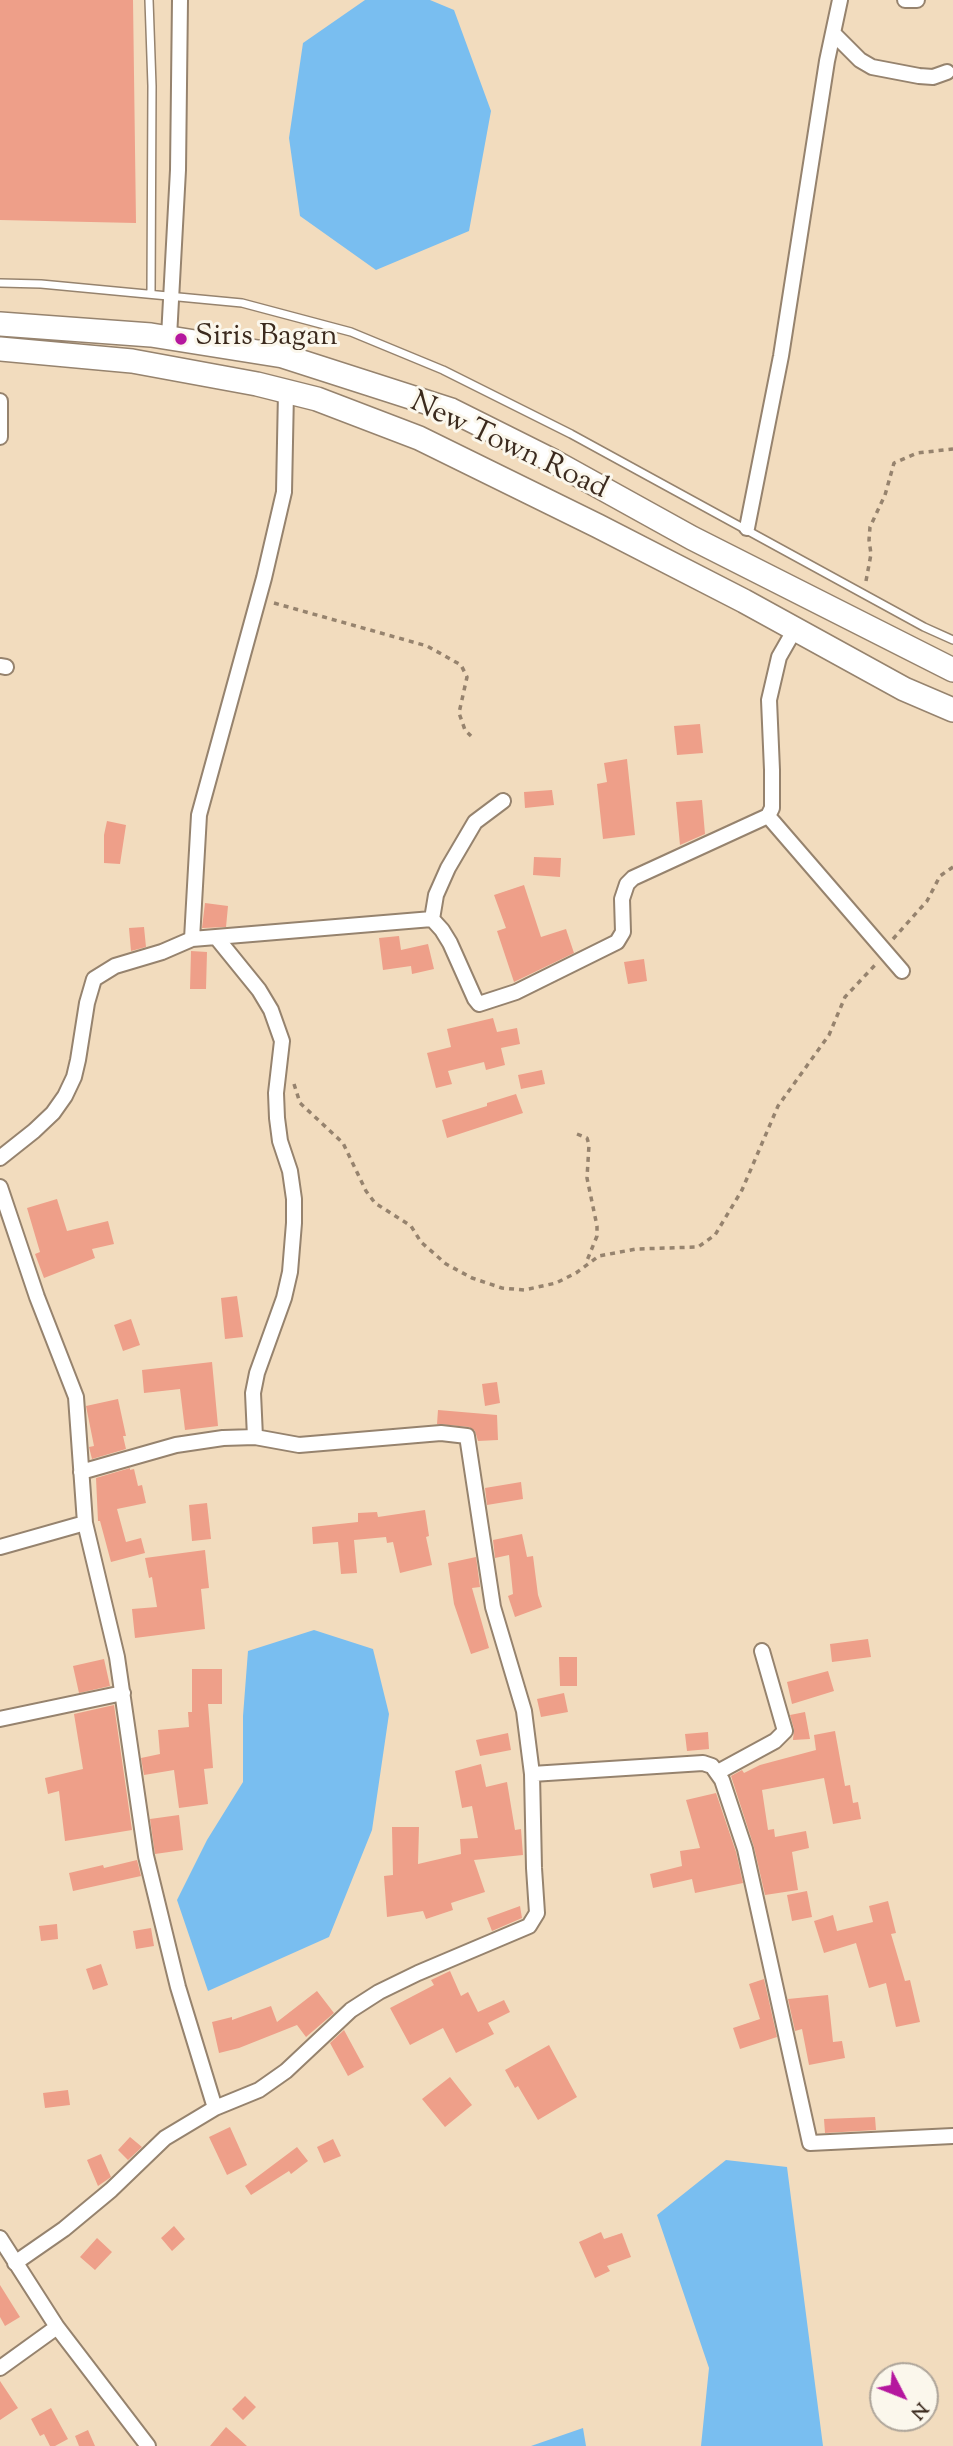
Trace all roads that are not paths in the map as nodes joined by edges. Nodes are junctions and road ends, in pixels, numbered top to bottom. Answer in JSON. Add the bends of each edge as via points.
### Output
{"nodes":[{"id":1,"x":149,"y":0,"type":"edge"},
{"id":2,"x":180,"y":0,"type":"edge"},
{"id":3,"x":840,"y":0,"type":"edge"},
{"id":4,"x":905,"y":0,"type":"edge"},
{"id":5,"x":917,"y":0,"type":"edge"},
{"id":6,"x":833,"y":33,"type":"junction"},
{"id":7,"x":947,"y":72,"type":"dead end"},
{"id":8,"x":0,"y":283,"type":"edge"},
{"id":9,"x":151,"y":293,"type":"junction"},
{"id":10,"x":173,"y":296,"type":"junction"},
{"id":11,"x":0,"y":324,"type":"edge"},
{"id":12,"x":169,"y":337,"type":"junction"},
{"id":13,"x":0,"y":349,"type":"edge"},
{"id":14,"x":286,"y":392,"type":"junction"},
{"id":15,"x":0,"y":401,"type":"edge"},
{"id":16,"x":0,"y":437,"type":"edge"},
{"id":17,"x":747,"y":528,"type":"junction"},
{"id":18,"x":795,"y":629,"type":"junction"},
{"id":19,"x":953,"y":640,"type":"edge"},
{"id":20,"x":953,"y":670,"type":"edge"},
{"id":21,"x":953,"y":710,"type":"edge"},
{"id":22,"x":503,"y":801,"type":"dead end"},
{"id":23,"x":768,"y":816,"type":"junction"},
{"id":24,"x":432,"y":919,"type":"junction"},
{"id":25,"x":216,"y":937,"type":"junction"},
{"id":26,"x":192,"y":939,"type":"junction"},
{"id":27,"x":902,"y":971,"type":"dead end"},
{"id":28,"x":0,"y":1158,"type":"edge"},
{"id":29,"x":0,"y":1187,"type":"edge"},
{"id":30,"x":255,"y":1437,"type":"junction"},
{"id":31,"x":81,"y":1472,"type":"junction"},
{"id":32,"x":85,"y":1523,"type":"junction"},
{"id":33,"x":0,"y":1547,"type":"edge"},
{"id":34,"x":762,"y":1651,"type":"dead end"},
{"id":35,"x":123,"y":1693,"type":"junction"},
{"id":36,"x":0,"y":1719,"type":"edge"},
{"id":37,"x":718,"y":1772,"type":"junction"},
{"id":38,"x":532,"y":1773,"type":"junction"},
{"id":39,"x":215,"y":2108,"type":"junction"},
{"id":40,"x":953,"y":2136,"type":"edge"},
{"id":41,"x":0,"y":2238,"type":"edge"},
{"id":42,"x":15,"y":2263,"type":"junction"},
{"id":43,"x":57,"y":2327,"type":"junction"},
{"id":44,"x":0,"y":2368,"type":"edge"},
{"id":45,"x":148,"y":2446,"type":"edge"}],
"edges":[{"from":1,"to":9,"type":"lane"},
{"from":2,"to":10,"type":"street"},
{"from":3,"to":6,"type":"street"},
{"from":4,"to":5,"type":"street"},
{"from":6,"to":7,"type":"street","via":[[872,67],[933,77]]},
{"from":6,"to":17,"type":"street","via":[[781,356]]},
{"from":8,"to":9,"type":"lane"},
{"from":9,"to":10,"type":"lane"},
{"from":10,"to":12,"type":"street"},
{"from":10,"to":17,"type":"lane","via":[[242,303],[351,332],[397,350],[571,434]]},
{"from":11,"to":12,"type":"main road","name":"New Town Road"},
{"from":12,"to":20,"type":"main road","name":"New Town Road","via":[[283,356],[451,410]]},
{"from":13,"to":14,"type":"main road","name":"New Town Road","via":[[132,361]]},
{"from":14,"to":18,"type":"main road","name":"New Town Road","via":[[317,399],[419,438]]},
{"from":14,"to":26,"type":"street","via":[[284,492],[199,815]]},
{"from":15,"to":16,"type":"street"},
{"from":17,"to":19,"type":"lane"},
{"from":18,"to":21,"type":"main road","name":"New Town Road","via":[[904,689]]},
{"from":18,"to":23,"type":"street","via":[[779,657],[769,700],[772,808]]},
{"from":22,"to":24,"type":"street","via":[[475,822],[436,895]]},
{"from":23,"to":24,"type":"street","via":[[633,878],[622,899],[622,932],[617,942],[485,1004],[475,999],[450,943]]},
{"from":23,"to":27,"type":"street"},
{"from":24,"to":25,"type":"street"},
{"from":25,"to":26,"type":"street"},
{"from":25,"to":30,"type":"street","via":[[259,990],[282,1041],[277,1118],[290,1171],[294,1223],[284,1298],[253,1393]]},
{"from":26,"to":28,"type":"street","via":[[115,966],[94,979],[74,1077],[65,1096],[34,1131]]},
{"from":29,"to":31,"type":"street","via":[[76,1396]]},
{"from":30,"to":31,"type":"street","via":[[176,1445]]},
{"from":30,"to":38,"type":"street","via":[[299,1445],[441,1433],[467,1436],[493,1607],[524,1711]]},
{"from":31,"to":32,"type":"street"},
{"from":32,"to":33,"type":"street"},
{"from":32,"to":35,"type":"street"},
{"from":34,"to":37,"type":"street","via":[[785,1731]]},
{"from":35,"to":36,"type":"street"},
{"from":35,"to":39,"type":"street","via":[[153,1889]]},
{"from":37,"to":38,"type":"street","via":[[703,1763]]},
{"from":37,"to":40,"type":"street","via":[[745,1849],[810,2143]]},
{"from":38,"to":39,"type":"street","via":[[537,1913],[529,1926],[379,1992],[343,2016],[259,2090]]},
{"from":39,"to":42,"type":"street","via":[[165,2138],[111,2190]]},
{"from":41,"to":42,"type":"street"},
{"from":42,"to":43,"type":"street"},
{"from":43,"to":44,"type":"street"},
{"from":43,"to":45,"type":"street"}]}
